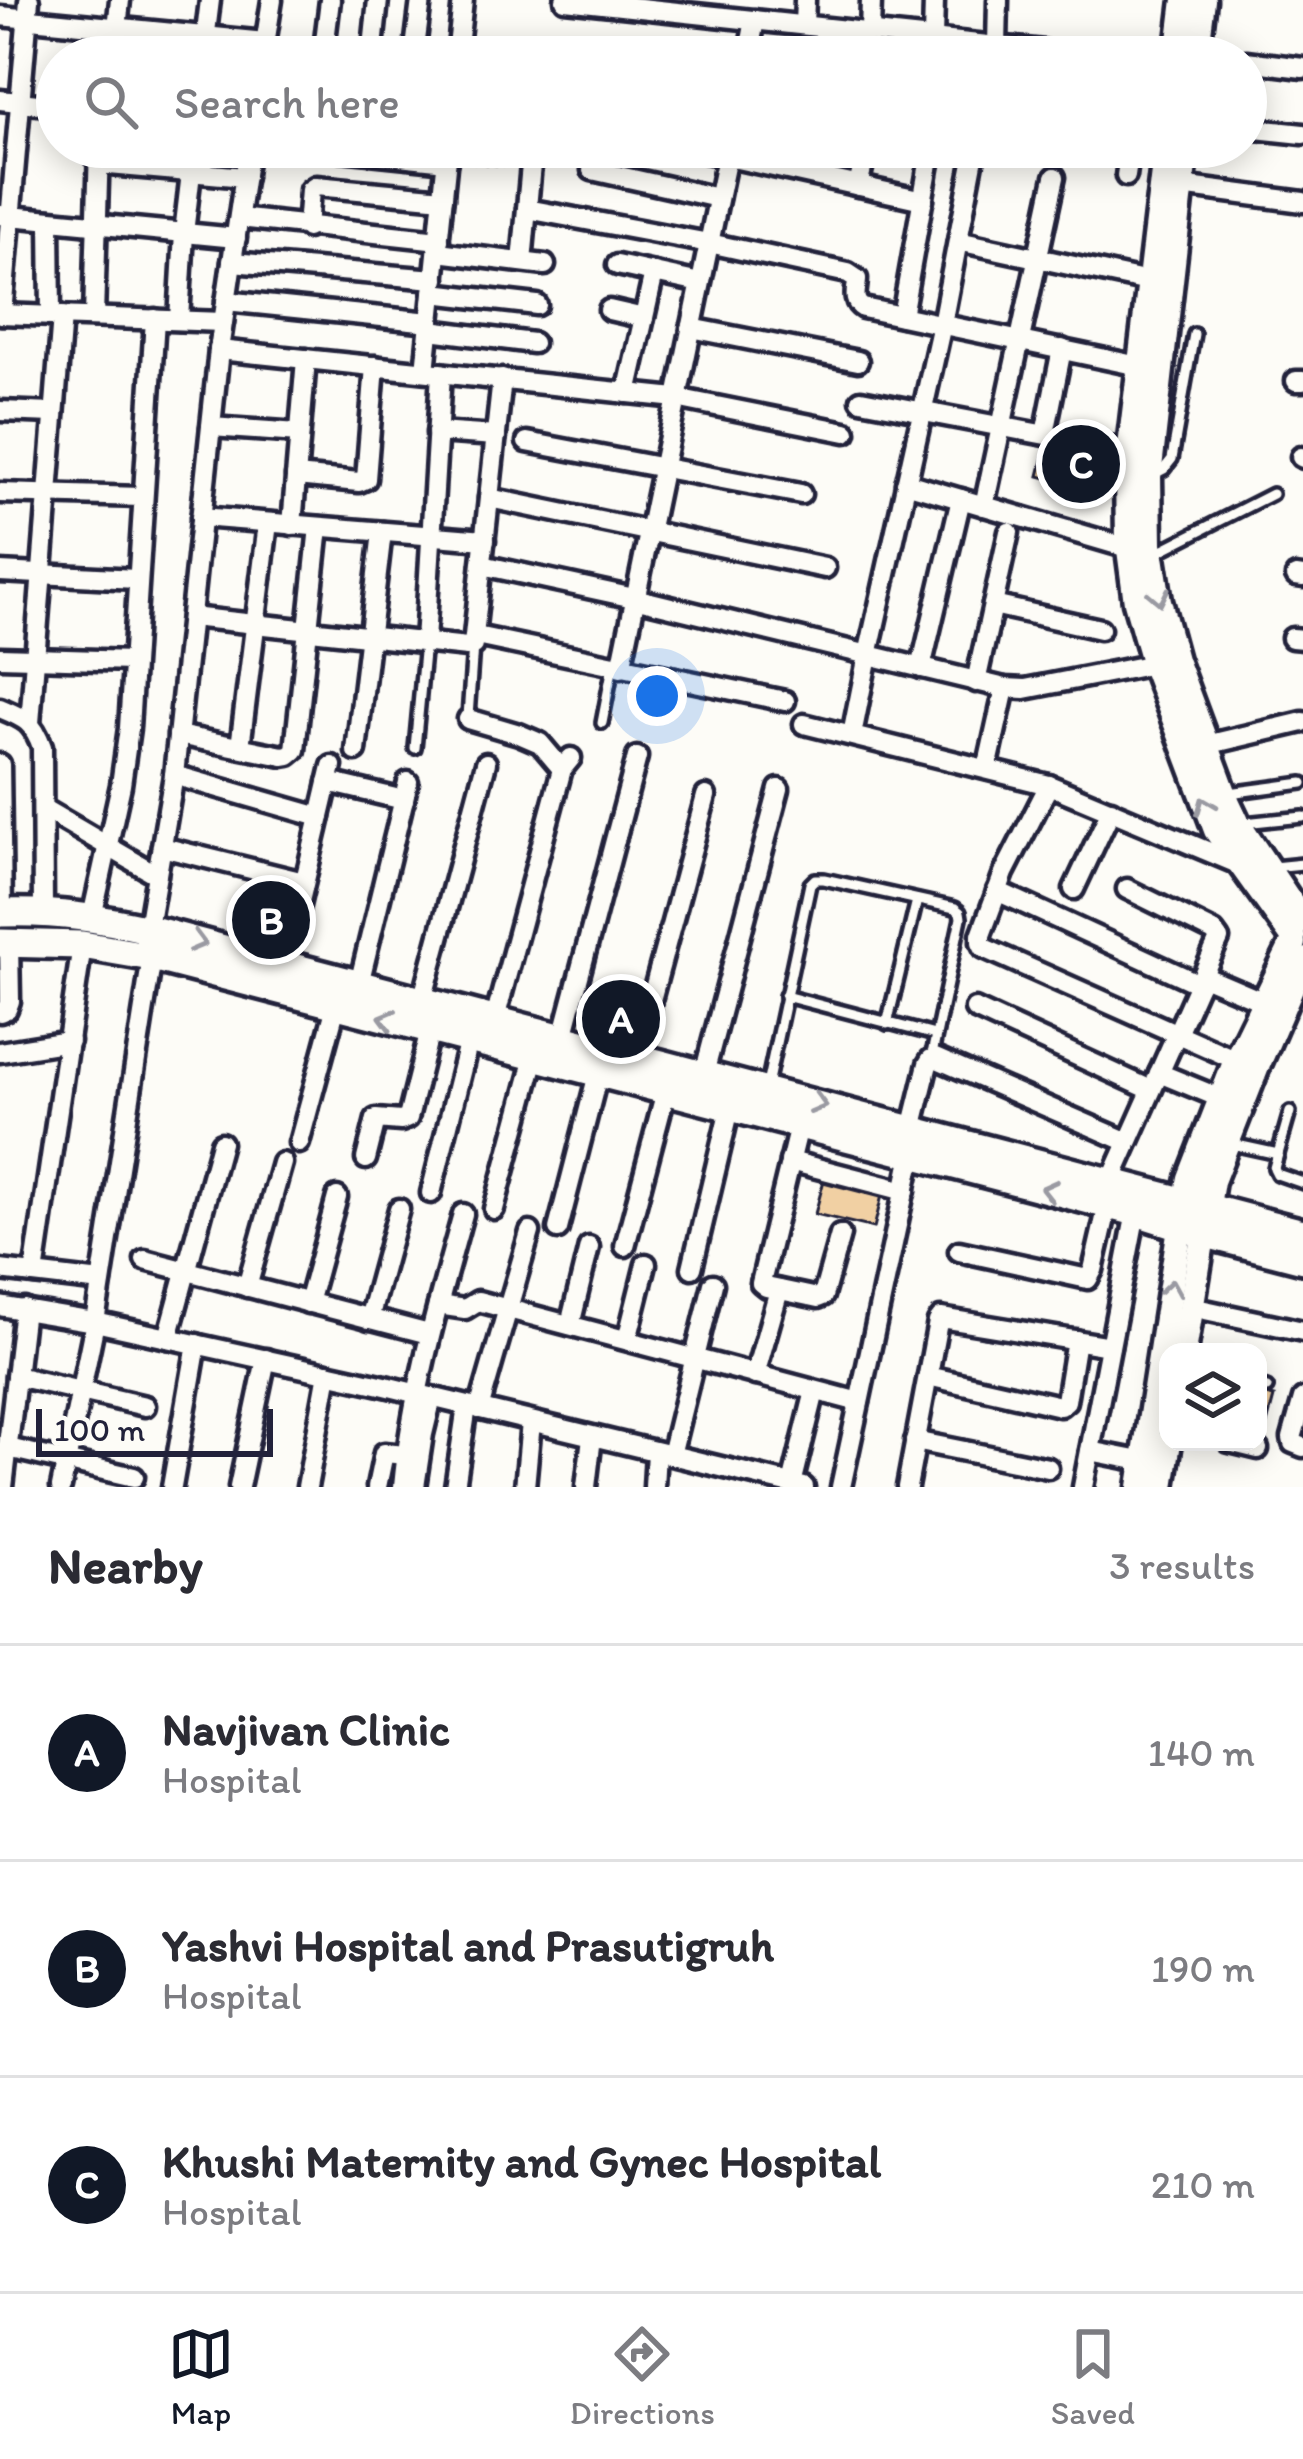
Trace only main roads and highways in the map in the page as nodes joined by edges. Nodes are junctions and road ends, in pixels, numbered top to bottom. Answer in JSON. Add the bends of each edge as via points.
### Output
{"nodes":[{"id":1,"x":1,"y":913,"type":"edge"},
{"id":2,"x":4,"y":943,"type":"edge"},
{"id":3,"x":148,"y":947,"type":"junction"},
{"id":4,"x":912,"y":1142,"type":"junction"},
{"id":5,"x":1118,"y":1200,"type":"junction"},
{"id":6,"x":1193,"y":1216,"type":"junction"},
{"id":7,"x":1303,"y":1233,"type":"edge"},
{"id":8,"x":1303,"y":1259,"type":"edge"}],
"edges":[{"from":1,"to":3,"type":"main road","via":[[92,917]]},
{"from":2,"to":3,"type":"main road"},
{"from":4,"to":3,"type":"main road","one_way":true,"via":[[799,1126],[336,1006]]},
{"from":3,"to":4,"type":"main road","one_way":true,"via":[[285,965],[766,1090]]},
{"from":4,"to":5,"type":"main road"},
{"from":5,"to":6,"type":"main road"},
{"from":5,"to":6,"type":"main road"},
{"from":6,"to":7,"type":"main road"},
{"from":6,"to":8,"type":"main road"}]}
